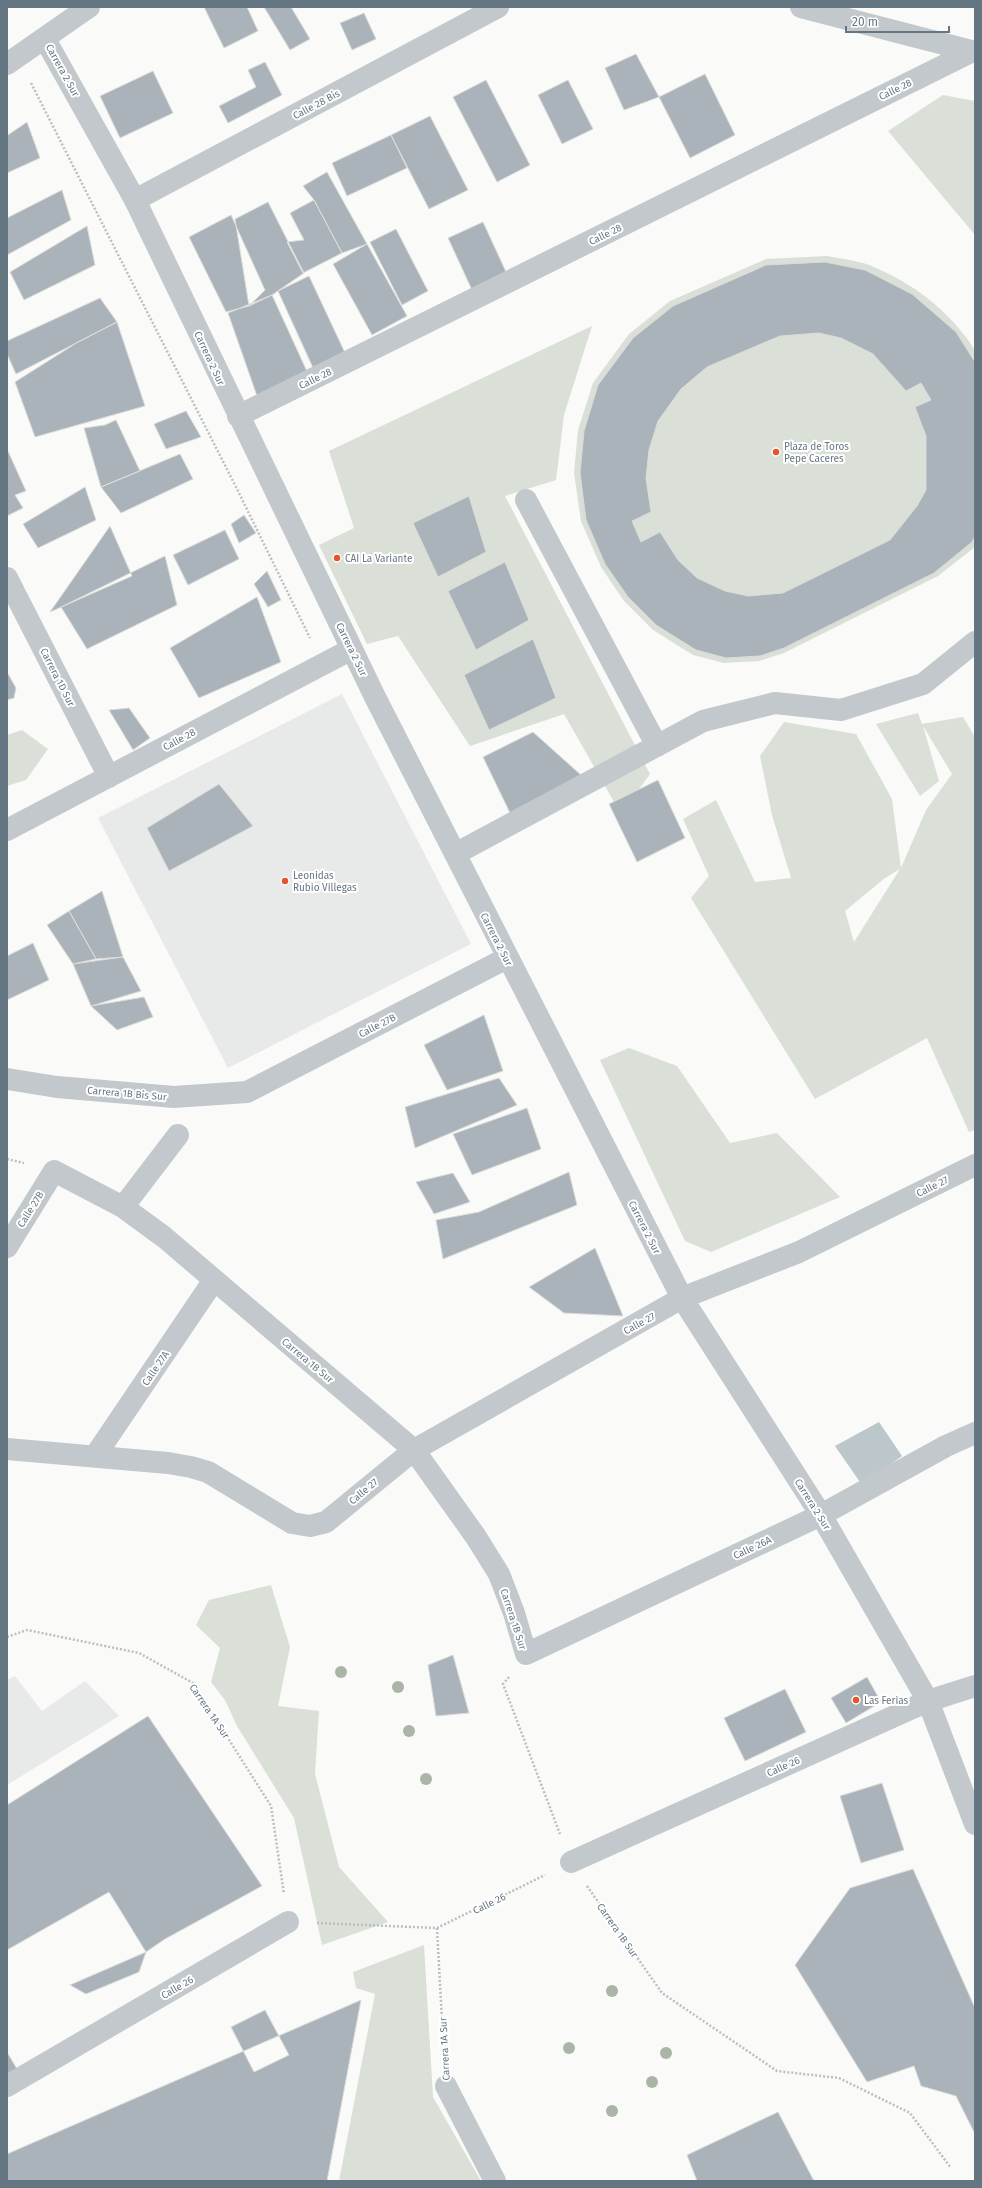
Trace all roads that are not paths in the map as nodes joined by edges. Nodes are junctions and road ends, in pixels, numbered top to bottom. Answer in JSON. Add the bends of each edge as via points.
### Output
{"nodes":[{"id":1,"x":89,"y":7,"type":"edge"},
{"id":2,"x":498,"y":7,"type":"edge"},
{"id":3,"x":801,"y":7,"type":"edge"},
{"id":4,"x":45,"y":39,"type":"junction"},
{"id":5,"x":974,"y":51,"type":"edge"},
{"id":6,"x":12,"y":60,"type":"edge"},
{"id":7,"x":135,"y":200,"type":"junction"},
{"id":8,"x":238,"y":416,"type":"junction"},
{"id":9,"x":526,"y":500,"type":"dead end"},
{"id":10,"x":7,"y":578,"type":"edge"},
{"id":11,"x":975,"y":642,"type":"edge"},
{"id":12,"x":352,"y":649,"type":"junction"},
{"id":13,"x":657,"y":746,"type":"junction"},
{"id":14,"x":109,"y":777,"type":"junction"},
{"id":15,"x":7,"y":830,"type":"edge"},
{"id":16,"x":454,"y":854,"type":"junction"},
{"id":17,"x":507,"y":958,"type":"junction"},
{"id":18,"x":7,"y":1079,"type":"edge"},
{"id":19,"x":247,"y":1092,"type":"joint"},
{"id":20,"x":178,"y":1135,"type":"dead end"},
{"id":21,"x":975,"y":1165,"type":"edge"},
{"id":22,"x":54,"y":1171,"type":"joint"},
{"id":23,"x":123,"y":1207,"type":"junction"},
{"id":24,"x":7,"y":1247,"type":"edge"},
{"id":25,"x":214,"y":1280,"type":"junction"},
{"id":26,"x":682,"y":1298,"type":"junction"},
{"id":27,"x":975,"y":1433,"type":"edge"},
{"id":28,"x":7,"y":1449,"type":"edge"},
{"id":29,"x":414,"y":1450,"type":"junction"},
{"id":30,"x":95,"y":1456,"type":"junction"},
{"id":31,"x":820,"y":1514,"type":"junction"},
{"id":32,"x":526,"y":1654,"type":"joint"},
{"id":33,"x":975,"y":1686,"type":"edge"},
{"id":34,"x":928,"y":1701,"type":"junction"},
{"id":35,"x":975,"y":1824,"type":"edge"},
{"id":36,"x":571,"y":1862,"type":"road end"},
{"id":37,"x":288,"y":1922,"type":"road end"},
{"id":38,"x":7,"y":2086,"type":"edge"},
{"id":39,"x":446,"y":2086,"type":"road end"},
{"id":40,"x":495,"y":2181,"type":"edge"}],
"edges":[{"from":1,"to":4,"type":"street"},
{"from":2,"to":7,"type":"street","name":"Calle 28 Bis"},
{"from":3,"to":5,"type":"street"},
{"from":4,"to":6,"type":"street"},
{"from":4,"to":7,"type":"street","name":"Carrera 2 Sur"},
{"from":5,"to":8,"type":"street","name":"Calle 28"},
{"from":7,"to":8,"type":"street","name":"Carrera 2 Sur"},
{"from":8,"to":12,"type":"street","name":"Carrera 2 Sur"},
{"from":9,"to":13,"type":"street"},
{"from":10,"to":14,"type":"street","name":"Carrera 1D Sur"},
{"from":11,"to":13,"type":"street","via":[[923,684],[841,710],[775,703],[703,721]]},
{"from":12,"to":14,"type":"street","name":"Calle 28"},
{"from":12,"to":16,"type":"street","name":"Carrera 2 Sur"},
{"from":13,"to":16,"type":"street"},
{"from":14,"to":15,"type":"street","name":"Calle 28"},
{"from":16,"to":17,"type":"street","name":"Carrera 2 Sur"},
{"from":17,"to":19,"type":"street","name":"Calle 27B"},
{"from":17,"to":26,"type":"street","name":"Carrera 2 Sur"},
{"from":18,"to":19,"type":"street","name":"Carrera 1B Bis Sur","via":[[57,1087],[174,1097]]},
{"from":20,"to":23,"type":"street"},
{"from":21,"to":26,"type":"street","name":"Calle 27","via":[[799,1252]]},
{"from":22,"to":23,"type":"street","name":"Carrera 1B Sur"},
{"from":22,"to":24,"type":"street","name":"Calle 27B"},
{"from":23,"to":25,"type":"street","name":"Carrera 1B Sur","via":[[164,1237]]},
{"from":25,"to":29,"type":"street","name":"Carrera 1B Sur"},
{"from":25,"to":30,"type":"street","name":"Calle 27A"},
{"from":26,"to":29,"type":"street","name":"Calle 27"},
{"from":26,"to":31,"type":"street","name":"Carrera 2 Sur"},
{"from":27,"to":31,"type":"street","name":"Calle 26A"},
{"from":28,"to":30,"type":"street"},
{"from":29,"to":30,"type":"street","name":"Calle 27","via":[[326,1522],[310,1526],[292,1523],[208,1472],[191,1467]]},
{"from":29,"to":32,"type":"street","name":"Carrera 1B Sur","via":[[499,1574]]},
{"from":31,"to":32,"type":"street","name":"Calle 26A"},
{"from":31,"to":34,"type":"street","name":"Carrera 2 Sur"},
{"from":33,"to":34,"type":"street","name":"Calle 26"},
{"from":34,"to":35,"type":"street","name":"Carrera 2 Sur"},
{"from":34,"to":36,"type":"street","name":"Calle 26"},
{"from":37,"to":38,"type":"street","name":"Calle 26"},
{"from":39,"to":40,"type":"street","name":"Carrera 1A Sur"}]}
